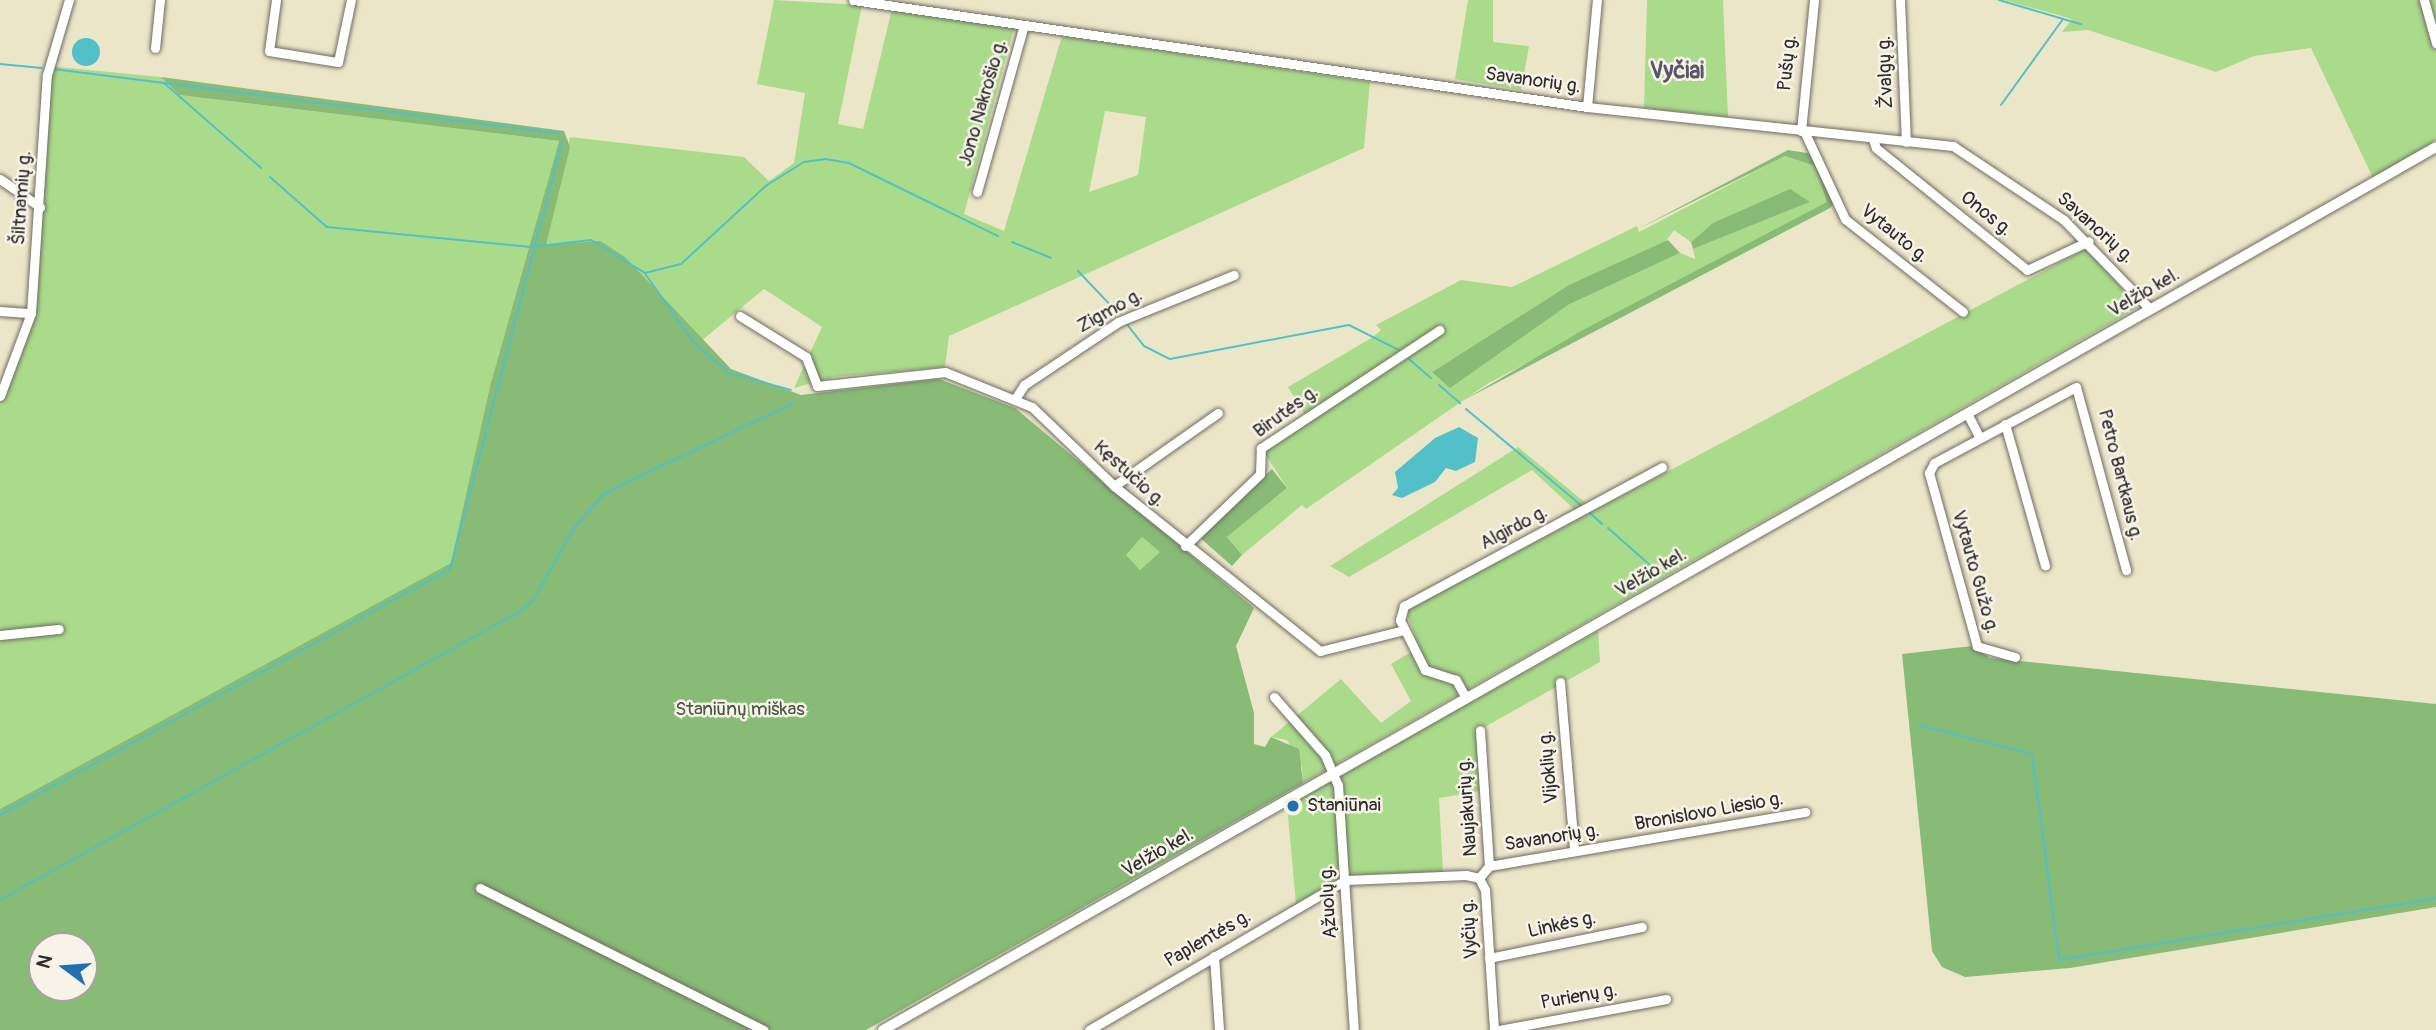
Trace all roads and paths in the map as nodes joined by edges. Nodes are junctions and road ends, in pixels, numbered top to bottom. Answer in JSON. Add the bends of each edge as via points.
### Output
{"nodes":[{"id":1,"x":69,"y":0,"type":"edge"},
{"id":2,"x":160,"y":0,"type":"edge"},
{"id":3,"x":276,"y":0,"type":"edge"},
{"id":4,"x":351,"y":0,"type":"edge"},
{"id":5,"x":853,"y":0,"type":"edge"},
{"id":6,"x":1597,"y":0,"type":"edge"},
{"id":7,"x":1814,"y":0,"type":"edge"},
{"id":8,"x":1900,"y":0,"type":"edge"},
{"id":9,"x":2424,"y":0,"type":"edge"},
{"id":10,"x":1024,"y":25,"type":"junction"},
{"id":11,"x":2436,"y":43,"type":"edge"},
{"id":12,"x":155,"y":48,"type":"dead end"},
{"id":13,"x":1587,"y":107,"type":"junction"},
{"id":14,"x":1803,"y":131,"type":"junction"},
{"id":15,"x":1873,"y":138,"type":"junction"},
{"id":16,"x":1906,"y":142,"type":"junction"},
{"id":17,"x":2436,"y":147,"type":"edge"},
{"id":18,"x":0,"y":179,"type":"edge"},
{"id":19,"x":976,"y":192,"type":"dead end"},
{"id":20,"x":40,"y":207,"type":"junction"},
{"id":21,"x":2089,"y":241,"type":"junction"},
{"id":22,"x":1234,"y":275,"type":"dead end"},
{"id":23,"x":2150,"y":309,"type":"junction"},
{"id":24,"x":0,"y":311,"type":"edge"},
{"id":25,"x":1964,"y":312,"type":"dead end"},
{"id":26,"x":31,"y":313,"type":"junction"},
{"id":27,"x":740,"y":316,"type":"dead end"},
{"id":28,"x":1439,"y":330,"type":"dead end"},
{"id":29,"x":0,"y":396,"type":"edge"},
{"id":30,"x":1015,"y":399,"type":"junction"},
{"id":31,"x":1218,"y":413,"type":"dead end"},
{"id":32,"x":1967,"y":413,"type":"junction"},
{"id":33,"x":2004,"y":424,"type":"junction"},
{"id":34,"x":1979,"y":437,"type":"junction"},
{"id":35,"x":1662,"y":467,"type":"dead end"},
{"id":36,"x":1114,"y":486,"type":"junction"},
{"id":37,"x":1185,"y":546,"type":"junction"},
{"id":38,"x":2045,"y":565,"type":"dead end"},
{"id":39,"x":2126,"y":570,"type":"dead end"},
{"id":40,"x":59,"y":629,"type":"dead end"},
{"id":41,"x":1404,"y":630,"type":"junction"},
{"id":42,"x":0,"y":635,"type":"edge"},
{"id":43,"x":2015,"y":657,"type":"dead end"},
{"id":44,"x":1560,"y":682,"type":"dead end"},
{"id":45,"x":1275,"y":697,"type":"dead end"},
{"id":46,"x":1466,"y":698,"type":"junction"},
{"id":47,"x":1480,"y":730,"type":"dead end"},
{"id":48,"x":1333,"y":774,"type":"junction"},
{"id":49,"x":1805,"y":812,"type":"dead end"},
{"id":50,"x":1620,"y":845,"type":"joint"},
{"id":51,"x":1574,"y":850,"type":"junction"},
{"id":52,"x":1489,"y":866,"type":"junction"},
{"id":53,"x":1479,"y":878,"type":"junction"},
{"id":54,"x":1346,"y":880,"type":"junction"},
{"id":55,"x":480,"y":888,"type":"dead end"},
{"id":56,"x":1642,"y":927,"type":"dead end"},
{"id":57,"x":1214,"y":956,"type":"junction"},
{"id":58,"x":1489,"y":958,"type":"junction"},
{"id":59,"x":1666,"y":999,"type":"dead end"},
{"id":60,"x":763,"y":1030,"type":"edge"},
{"id":61,"x":883,"y":1030,"type":"edge"},
{"id":62,"x":1089,"y":1030,"type":"edge"},
{"id":63,"x":1219,"y":1030,"type":"edge"},
{"id":64,"x":1354,"y":1030,"type":"edge"},
{"id":65,"x":1497,"y":1030,"type":"edge"}],
"edges":[{"from":1,"to":20,"type":"street","name":"Šiltnamių g.","via":[[47,75]]},
{"from":2,"to":12,"type":"street"},
{"from":3,"to":4,"type":"street","via":[[269,51],[338,62]]},
{"from":5,"to":10,"type":"street","name":"Savanorių g."},
{"from":6,"to":13,"type":"street"},
{"from":7,"to":14,"type":"street","name":"Pušų g."},
{"from":8,"to":16,"type":"street","name":"Žvalgų g."},
{"from":9,"to":11,"type":"street"},
{"from":10,"to":13,"type":"street","name":"Savanorių g."},
{"from":10,"to":19,"type":"street","name":"Jono Nakrošio g."},
{"from":13,"to":14,"type":"street","name":"Savanorių g."},
{"from":14,"to":15,"type":"street","name":"Savanorių g."},
{"from":14,"to":25,"type":"street","name":"Vytauto g.","via":[[1845,219]]},
{"from":15,"to":16,"type":"street","name":"Savanorių g."},
{"from":15,"to":21,"type":"street","name":"Onos g.","via":[[1876,148],[2027,270]]},
{"from":16,"to":21,"type":"street","name":"Savanorių g.","via":[[1969,152]]},
{"from":17,"to":23,"type":"main road","name":"Velžio kel."},
{"from":18,"to":20,"type":"street"},
{"from":20,"to":26,"type":"street","name":"Šiltnamių g."},
{"from":21,"to":23,"type":"street","name":"Savanorių g."},
{"from":22,"to":30,"type":"street","name":"Zigmo g.","via":[[1118,322],[1024,385]]},
{"from":23,"to":32,"type":"main road","name":"Velžio kel."},
{"from":24,"to":26,"type":"street"},
{"from":26,"to":29,"type":"street","name":"Šiltnamių g."},
{"from":27,"to":30,"type":"street","name":"Kęstučio g.","via":[[806,357],[817,386],[945,372]]},
{"from":28,"to":37,"type":"street","name":"Birutės g.","via":[[1261,448],[1260,474]]},
{"from":30,"to":36,"type":"street","name":"Kęstučio g.","via":[[1046,418]]},
{"from":31,"to":36,"type":"street"},
{"from":32,"to":34,"type":"street"},
{"from":32,"to":46,"type":"main road","name":"Velžio kel."},
{"from":33,"to":34,"type":"street"},
{"from":33,"to":38,"type":"street"},
{"from":33,"to":39,"type":"street","name":"Petro Bartkaus g.","via":[[2071,387],[2079,389]]},
{"from":34,"to":43,"type":"street","name":"Vytauto Gužo g.","via":[[1929,469],[1977,646]]},
{"from":35,"to":41,"type":"street","name":"Algirdo g.","via":[[1408,603],[1400,615]]},
{"from":36,"to":37,"type":"street","name":"Kęstučio g."},
{"from":37,"to":41,"type":"street","name":"Kęstučio g.","via":[[1320,651]]},
{"from":40,"to":42,"type":"street"},
{"from":41,"to":46,"type":"street","via":[[1427,673],[1456,680]]},
{"from":44,"to":51,"type":"street","name":"Vijoklių g."},
{"from":45,"to":48,"type":"street"},
{"from":46,"to":48,"type":"main road","name":"Velžio kel."},
{"from":47,"to":52,"type":"street","name":"Naujakurių g."},
{"from":48,"to":54,"type":"street","name":"Ąžuolų g."},
{"from":48,"to":61,"type":"main road","name":"Velžio kel."},
{"from":49,"to":50,"type":"street","name":"Bronislovo Liesio g."},
{"from":50,"to":51,"type":"street","name":"Savanorių g."},
{"from":51,"to":52,"type":"street","name":"Savanorių g."},
{"from":52,"to":53,"type":"street","name":"Naujakurių g."},
{"from":53,"to":54,"type":"street","name":"Vyčių g."},
{"from":53,"to":58,"type":"street","name":"Vyčių g."},
{"from":54,"to":57,"type":"street","name":"Paplentės g."},
{"from":54,"to":64,"type":"street","name":"Ąžuolų g."},
{"from":55,"to":60,"type":"street"},
{"from":56,"to":58,"type":"street","name":"Linkės g."},
{"from":57,"to":62,"type":"street","name":"Paplentės g."},
{"from":57,"to":63,"type":"street"},
{"from":58,"to":65,"type":"street","name":"Vyčių g."},
{"from":59,"to":65,"type":"street","name":"Purienų g."}]}
